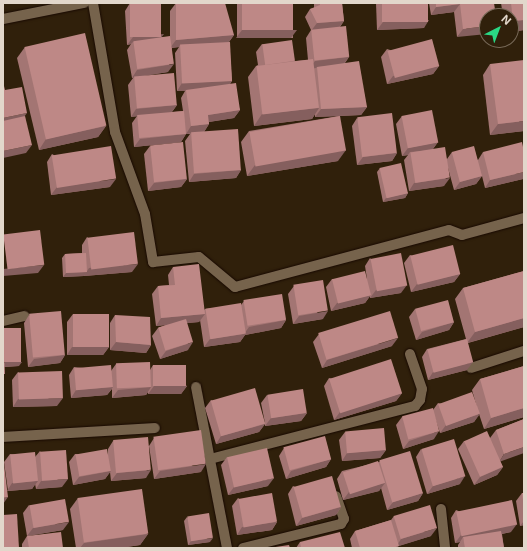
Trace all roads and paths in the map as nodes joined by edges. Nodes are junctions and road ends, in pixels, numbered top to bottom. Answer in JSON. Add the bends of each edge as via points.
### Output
{"nodes":[{"id":1,"x":84,"y":3,"type":"edge"},
{"id":2,"x":93,"y":3,"type":"edge"},
{"id":3,"x":3,"y":19,"type":"edge"},
{"id":4,"x":524,"y":218,"type":"edge"},
{"id":5,"x":24,"y":316,"type":"dead end"},
{"id":6,"x":3,"y":321,"type":"edge"},
{"id":7,"x":524,"y":351,"type":"edge"},
{"id":8,"x":410,"y":354,"type":"dead end"},
{"id":9,"x":471,"y":368,"type":"edge"},
{"id":10,"x":196,"y":387,"type":"dead end"},
{"id":11,"x":155,"y":428,"type":"dead end"},
{"id":12,"x":3,"y":437,"type":"edge"},
{"id":13,"x":210,"y":459,"type":"junction"},
{"id":14,"x":336,"y":496,"type":"edge"},
{"id":15,"x":441,"y":509,"type":"dead end"},
{"id":16,"x":227,"y":548,"type":"edge"},
{"id":17,"x":243,"y":548,"type":"edge"},
{"id":18,"x":445,"y":548,"type":"edge"}],
"edges":[{"from":1,"to":3,"type":"street"},
{"from":2,"to":4,"type":"street","via":[[115,132],[145,214],[153,262],[199,257],[235,287],[449,230],[462,235]]},
{"from":5,"to":6,"type":"street"},
{"from":7,"to":9,"type":"street"},
{"from":8,"to":13,"type":"street","via":[[422,389],[420,400],[412,408]]},
{"from":10,"to":13,"type":"street"},
{"from":11,"to":12,"type":"street"},
{"from":13,"to":16,"type":"street"},
{"from":14,"to":17,"type":"street","via":[[344,519],[342,524]]},
{"from":15,"to":18,"type":"street"}]}
